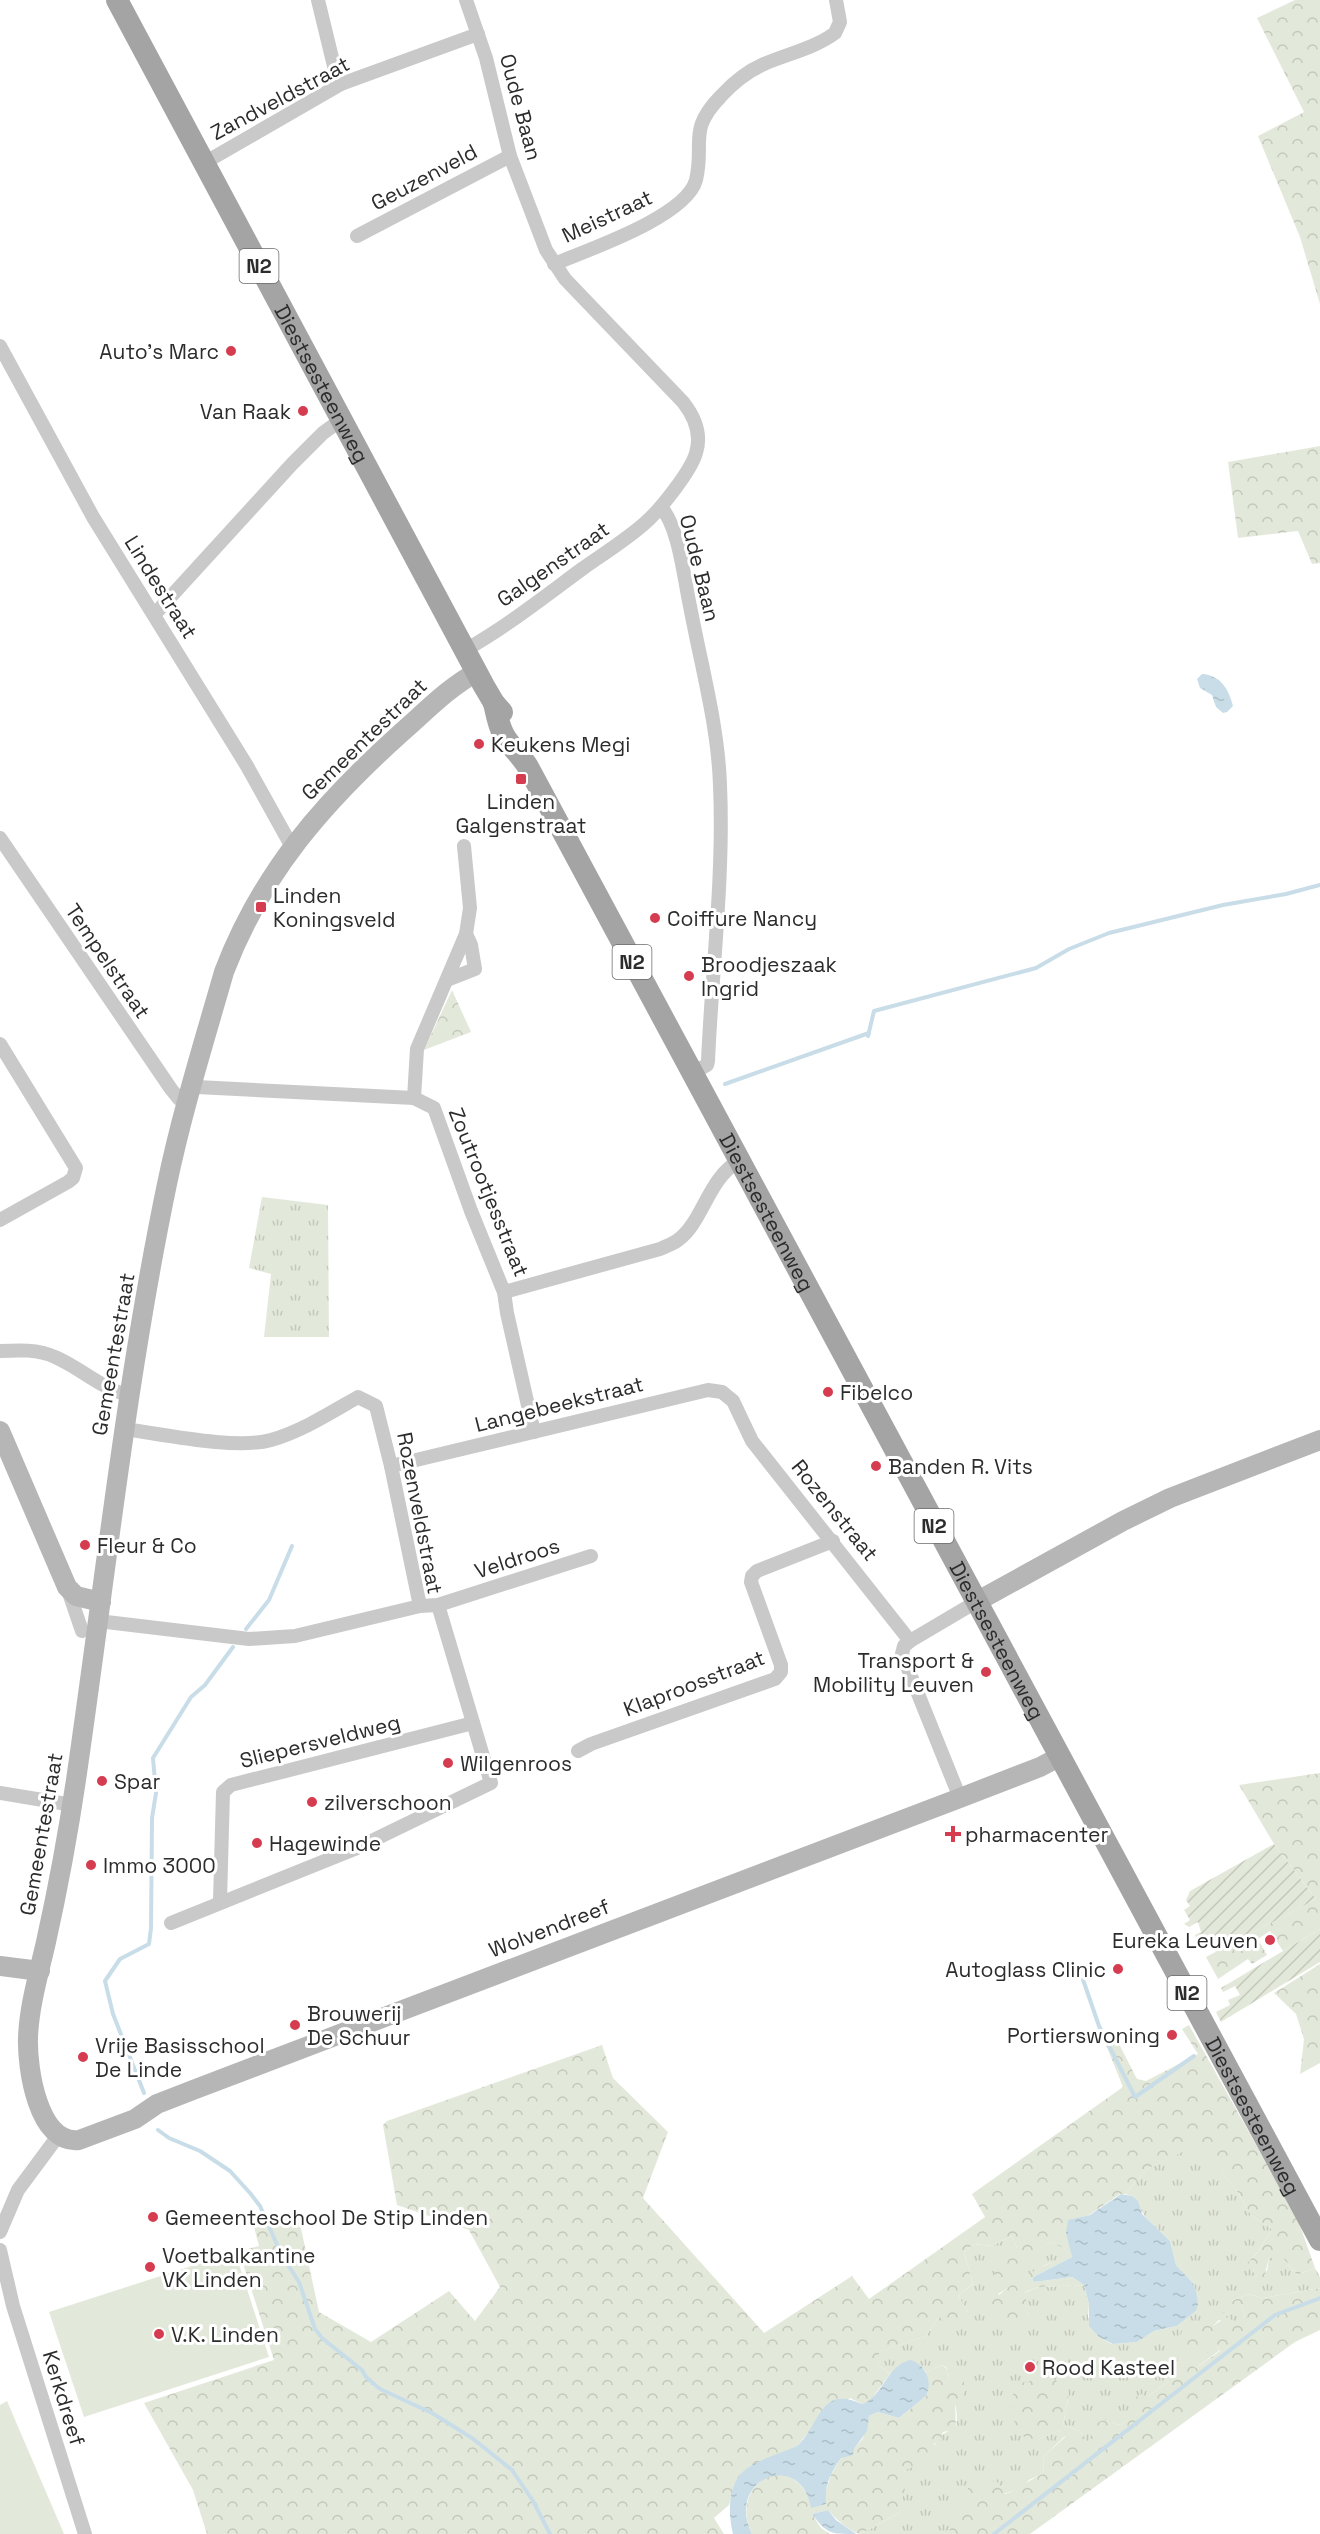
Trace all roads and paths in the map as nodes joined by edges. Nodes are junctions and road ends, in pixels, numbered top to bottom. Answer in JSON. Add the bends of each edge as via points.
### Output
{"nodes":[{"id":1,"x":117,"y":0,"type":"edge"},
{"id":2,"x":318,"y":0,"type":"edge"},
{"id":3,"x":466,"y":0,"type":"edge"},
{"id":4,"x":836,"y":0,"type":"edge"},
{"id":5,"x":478,"y":34,"type":"junction"},
{"id":6,"x":341,"y":84,"type":"junction"},
{"id":7,"x":510,"y":156,"type":"junction"},
{"id":8,"x":204,"y":163,"type":"junction"},
{"id":9,"x":357,"y":236,"type":"dead end"},
{"id":10,"x":554,"y":264,"type":"junction"},
{"id":11,"x":0,"y":346,"type":"edge"},
{"id":12,"x":341,"y":420,"type":"junction"},
{"id":13,"x":660,"y":507,"type":"junction"},
{"id":14,"x":154,"y":615,"type":"junction"},
{"id":15,"x":465,"y":650,"type":"junction"},
{"id":16,"x":477,"y":672,"type":"junction"},
{"id":17,"x":0,"y":838,"type":"edge"},
{"id":18,"x":464,"y":846,"type":"dead end"},
{"id":19,"x":292,"y":847,"type":"junction"},
{"id":20,"x":466,"y":933,"type":"junction"},
{"id":21,"x":447,"y":980,"type":"junction"},
{"id":22,"x":0,"y":1044,"type":"edge"},
{"id":23,"x":692,"y":1073,"type":"junction"},
{"id":24,"x":190,"y":1095,"type":"junction"},
{"id":25,"x":414,"y":1098,"type":"junction"},
{"id":26,"x":739,"y":1161,"type":"junction"},
{"id":27,"x":0,"y":1220,"type":"edge"},
{"id":28,"x":504,"y":1292,"type":"junction"},
{"id":29,"x":0,"y":1351,"type":"edge"},
{"id":30,"x":129,"y":1395,"type":"junction"},
{"id":31,"x":733,"y":1401,"type":"joint"},
{"id":32,"x":124,"y":1429,"type":"junction"},
{"id":33,"x":0,"y":1431,"type":"edge"},
{"id":34,"x":534,"y":1432,"type":"junction"},
{"id":35,"x":1320,"y":1440,"type":"edge"},
{"id":36,"x":392,"y":1466,"type":"junction"},
{"id":37,"x":833,"y":1541,"type":"junction"},
{"id":38,"x":591,"y":1556,"type":"dead end"},
{"id":39,"x":67,"y":1587,"type":"junction"},
{"id":40,"x":976,"y":1602,"type":"junction"},
{"id":41,"x":438,"y":1605,"type":"junction"},
{"id":42,"x":420,"y":1606,"type":"junction"},
{"id":43,"x":94,"y":1618,"type":"junction"},
{"id":44,"x":910,"y":1641,"type":"junction"},
{"id":45,"x":473,"y":1723,"type":"junction"},
{"id":46,"x":578,"y":1751,"type":"dead end"},
{"id":47,"x":1059,"y":1757,"type":"junction"},
{"id":48,"x":0,"y":1793,"type":"edge"},
{"id":49,"x":960,"y":1798,"type":"junction"},
{"id":50,"x":73,"y":1805,"type":"junction"},
{"id":51,"x":220,"y":1902,"type":"junction"},
{"id":52,"x":171,"y":1923,"type":"dead end"},
{"id":53,"x":0,"y":1966,"type":"edge"},
{"id":54,"x":40,"y":1971,"type":"junction"},
{"id":55,"x":55,"y":2140,"type":"junction"},
{"id":56,"x":0,"y":2232,"type":"edge"},
{"id":57,"x":1320,"y":2240,"type":"edge"},
{"id":58,"x":0,"y":2250,"type":"edge"},
{"id":59,"x":2,"y":2274,"type":"edge"},
{"id":60,"x":85,"y":2534,"type":"edge"}],
"edges":[{"from":1,"to":8,"type":"main road","name":"Diestsesteenweg","number":"N2"},
{"from":2,"to":6,"type":"street"},
{"from":3,"to":5,"type":"street","name":"Oude Baan"},
{"from":4,"to":10,"type":"street","name":"Meistraat","via":[[840,21],[835,33],[756,68],[712,105],[702,121],[698,139],[696,181],[684,198],[641,227]]},
{"from":5,"to":6,"type":"street","name":"Zandveldstraat"},
{"from":5,"to":7,"type":"street","name":"Oude Baan"},
{"from":6,"to":8,"type":"street","name":"Zandveldstraat"},
{"from":7,"to":9,"type":"street","name":"Geuzenveld"},
{"from":7,"to":10,"type":"street","name":"Oude Baan"},
{"from":8,"to":12,"type":"main road","name":"Diestsesteenweg","number":"N2"},
{"from":10,"to":13,"type":"street","name":"Oude Baan","via":[[692,414],[697,429],[696,454]]},
{"from":11,"to":14,"type":"street","name":"Lindestraat","via":[[61,460]]},
{"from":12,"to":14,"type":"street","via":[[292,464]]},
{"from":12,"to":15,"type":"main road","name":"Diestsesteenweg","number":"N2"},
{"from":13,"to":15,"type":"street","name":"Galgenstraat","via":[[636,530]]},
{"from":13,"to":23,"type":"street","name":"Oude Baan","via":[[672,528],[687,592],[716,742],[720,783],[708,1061]]},
{"from":14,"to":19,"type":"street","name":"Lindestraat"},
{"from":15,"to":16,"type":"main road","name":"Diestsesteenweg","number":"N2"},
{"from":16,"to":19,"type":"street","name":"Gemeentestraat","via":[[360,770]]},
{"from":16,"to":23,"type":"main road","name":"Diestsesteenweg","number":"N2","via":[[494,703],[498,724],[521,754]]},
{"from":17,"to":24,"type":"street","name":"Tempelstraat","via":[[171,1089],[179,1099]]},
{"from":18,"to":20,"type":"street","via":[[470,908]]},
{"from":19,"to":24,"type":"street","name":"Gemeentestraat","via":[[255,902],[237,938]]},
{"from":20,"to":21,"type":"street"},
{"from":20,"to":21,"type":"street","via":[[475,969]]},
{"from":21,"to":25,"type":"street","via":[[417,1049]]},
{"from":22,"to":27,"type":"street","via":[[76,1168],[68,1182]]},
{"from":23,"to":26,"type":"main road","name":"Diestsesteenweg","number":"N2"},
{"from":24,"to":25,"type":"street","via":[[197,1087]]},
{"from":24,"to":30,"type":"street","name":"Gemeentestraat","via":[[168,1183]]},
{"from":25,"to":28,"type":"street","name":"Zoutrootjesstraat","via":[[434,1108]]},
{"from":26,"to":28,"type":"street","name":"Zoutrootjesstraat","via":[[727,1169],[679,1240],[660,1249]]},
{"from":26,"to":40,"type":"main road","name":"Diestsesteenweg","number":"N2"},
{"from":28,"to":34,"type":"street"},
{"from":29,"to":30,"type":"street","via":[[54,1356],[109,1389]]},
{"from":30,"to":32,"type":"street","name":"Gemeentestraat"},
{"from":31,"to":34,"type":"street","name":"Langebeekstraat","via":[[722,1392],[708,1390]]},
{"from":31,"to":37,"type":"street","name":"Rozenstraat","via":[[752,1441]]},
{"from":32,"to":36,"type":"street","name":"Rozenveldstraat","via":[[223,1443],[268,1441],[358,1397],[376,1406]]},
{"from":32,"to":43,"type":"street","name":"Gemeentestraat"},
{"from":33,"to":39,"type":"street"},
{"from":34,"to":36,"type":"street","name":"Langebeekstraat"},
{"from":35,"to":40,"type":"street","via":[[1170,1498]]},
{"from":36,"to":42,"type":"street","name":"Rozenveldstraat"},
{"from":37,"to":44,"type":"street","name":"Rozenstraat"},
{"from":37,"to":46,"type":"street","name":"Klaproosstraat","via":[[752,1576],[781,1665],[775,1679],[591,1743]]},
{"from":38,"to":41,"type":"street","name":"Veldroos"},
{"from":39,"to":43,"type":"street"},
{"from":39,"to":43,"type":"street","via":[[82,1599]]},
{"from":40,"to":44,"type":"street"},
{"from":40,"to":47,"type":"main road","name":"Diestsesteenweg","number":"N2"},
{"from":41,"to":42,"type":"street","name":"Veldroos"},
{"from":41,"to":45,"type":"street"},
{"from":42,"to":43,"type":"street","name":"Rozenveldstraat","via":[[295,1636],[249,1639]]},
{"from":43,"to":50,"type":"street","name":"Gemeentestraat"},
{"from":44,"to":49,"type":"street","via":[[902,1654]]},
{"from":45,"to":51,"type":"street","via":[[491,1783],[357,1848]]},
{"from":45,"to":51,"type":"street","name":"Sliepersveldweg","via":[[231,1785],[223,1792]]},
{"from":47,"to":49,"type":"street","name":"Wolvendreef"},
{"from":47,"to":57,"type":"main road","name":"Diestsesteenweg","number":"N2"},
{"from":48,"to":50,"type":"street"},
{"from":49,"to":55,"type":"street","name":"Wolvendreef","via":[[236,2073],[157,2104],[129,2122],[79,2140]]},
{"from":50,"to":54,"type":"street","name":"Gemeentestraat"},
{"from":51,"to":52,"type":"street"},
{"from":53,"to":54,"type":"street"},
{"from":54,"to":55,"type":"street","name":"Gemeentestraat","via":[[29,2021],[28,2054],[43,2114]]},
{"from":55,"to":56,"type":"street","via":[[18,2190]]},
{"from":58,"to":59,"type":"street","name":"Kerkdreef"},
{"from":59,"to":60,"type":"street","name":"Kerkdreef"}]}
